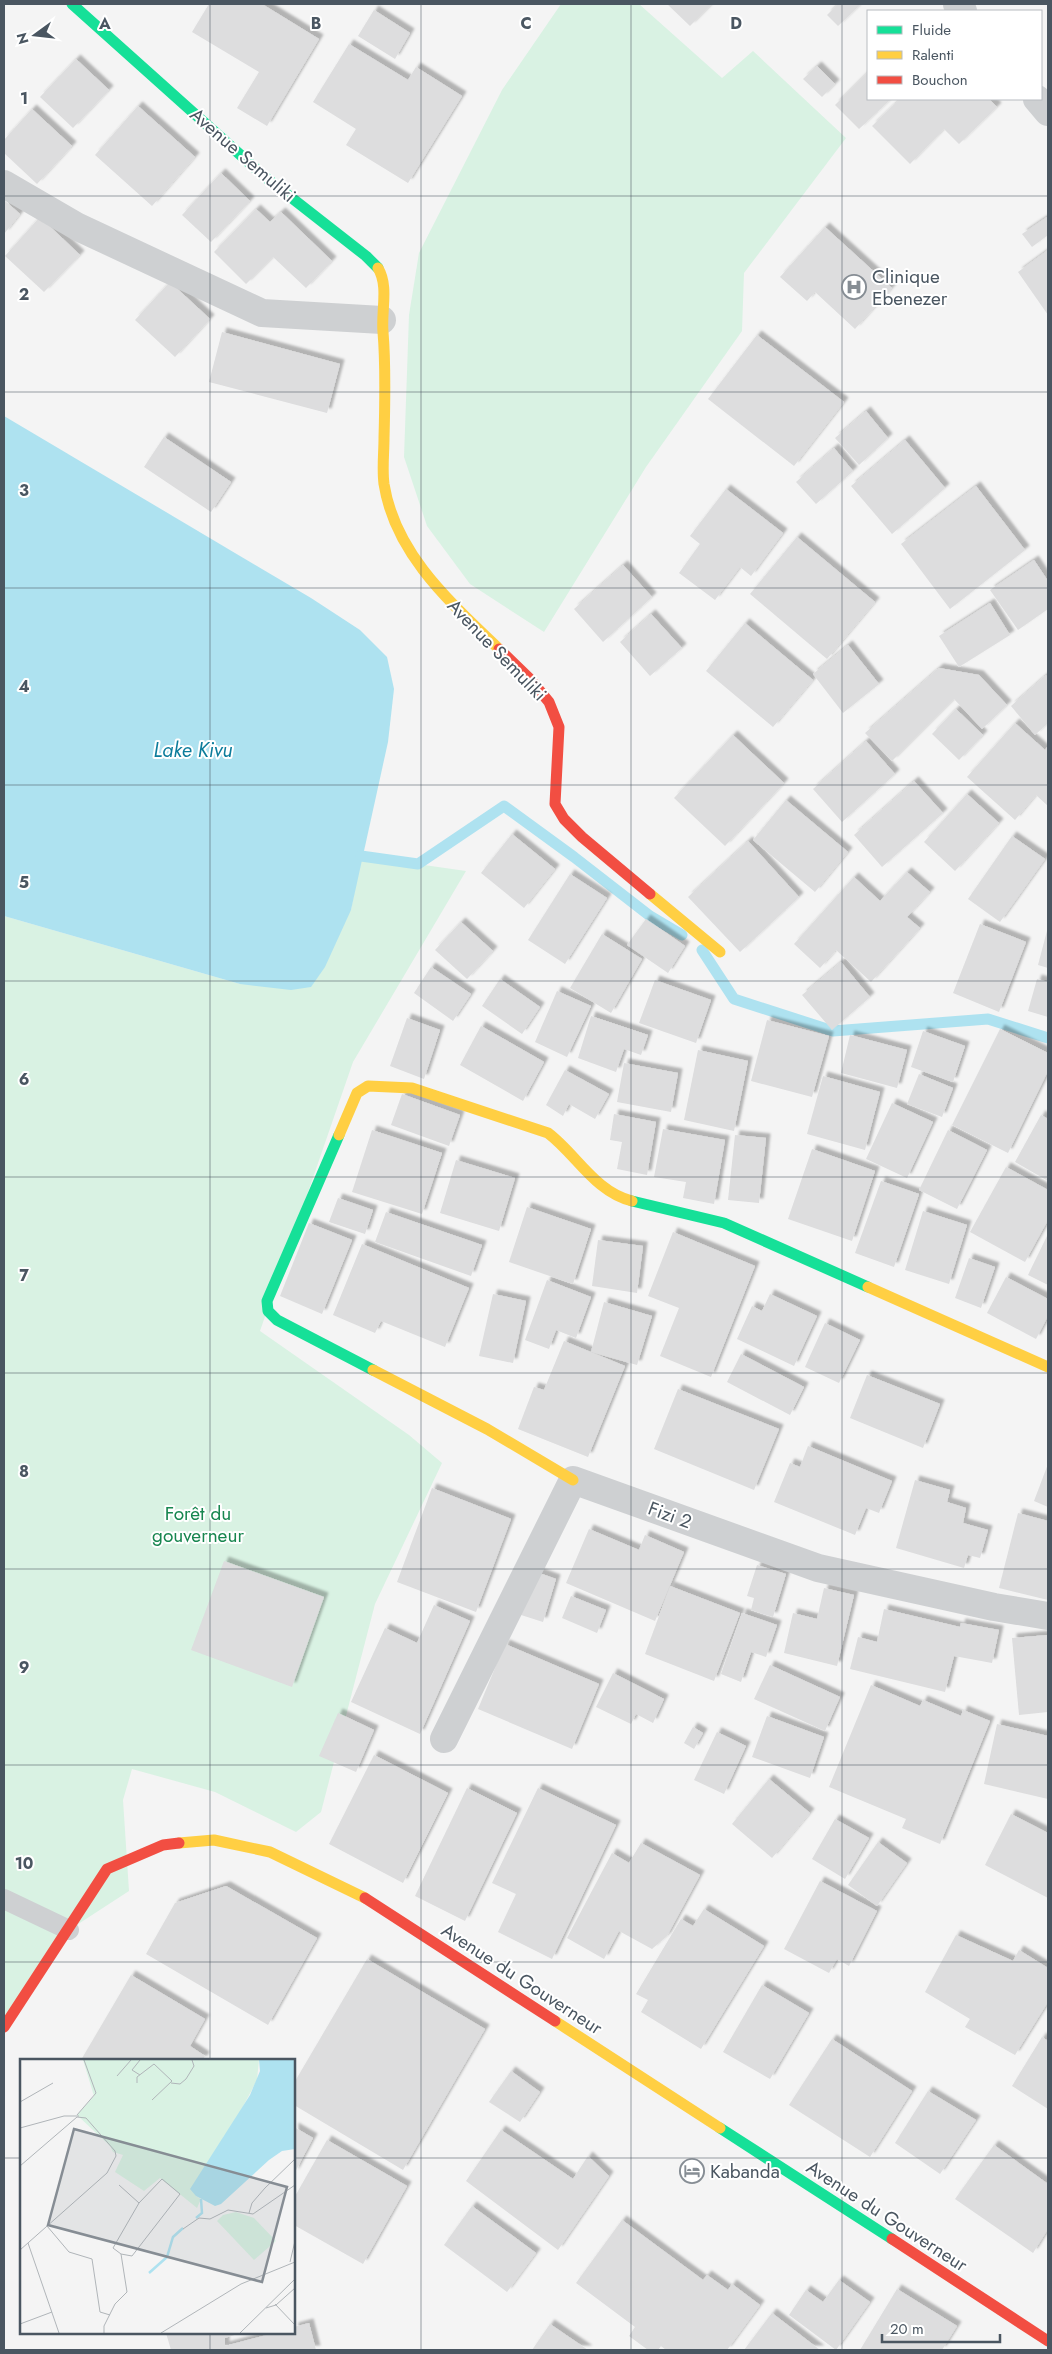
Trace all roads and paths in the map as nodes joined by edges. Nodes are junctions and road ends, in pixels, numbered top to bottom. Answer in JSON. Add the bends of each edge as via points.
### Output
{"nodes":[{"id":1,"x":72,"y":4,"type":"edge"},
{"id":2,"x":1038,"y":100,"type":"edge"},
{"id":3,"x":1048,"y":112,"type":"edge"},
{"id":4,"x":4,"y":184,"type":"edge"},
{"id":5,"x":382,"y":320,"type":"junction"},
{"id":6,"x":720,"y":952,"type":"dead end"},
{"id":7,"x":1048,"y":1367,"type":"edge"},
{"id":8,"x":573,"y":1480,"type":"junction"},
{"id":9,"x":1048,"y":1616,"type":"edge"},
{"id":10,"x":444,"y":1739,"type":"dead end"},
{"id":11,"x":4,"y":1899,"type":"edge"},
{"id":12,"x":69,"y":1930,"type":"junction"},
{"id":13,"x":4,"y":2027,"type":"edge"},
{"id":14,"x":1048,"y":2341,"type":"edge"}],
"edges":[{"from":1,"to":5,"type":"street","name":"Avenue Semuliki","via":[[265,177],[366,256],[379,270],[384,284]]},
{"from":2,"to":3,"type":"street"},
{"from":4,"to":5,"type":"street","via":[[78,227],[262,313]]},
{"from":5,"to":6,"type":"street","name":"Avenue Semuliki","via":[[385,360],[384,483],[394,520],[406,546],[440,592],[530,679],[549,702],[559,727],[555,804],[564,819],[582,838]]},
{"from":7,"to":8,"type":"street","via":[[724,1224],[627,1200],[603,1186],[548,1133],[412,1088],[368,1086],[357,1092],[267,1301],[268,1311],[277,1320],[487,1429]]},
{"from":8,"to":9,"type":"street","name":"Fizi 2","via":[[818,1568]]},
{"from":8,"to":10,"type":"street"},
{"from":11,"to":12,"type":"lane"},
{"from":12,"to":13,"type":"street","name":"Avenue du Gouverneur"},
{"from":12,"to":14,"type":"street","name":"Avenue du Gouverneur","via":[[107,1869],[162,1845],[214,1840],[270,1852],[358,1893]]}]}
